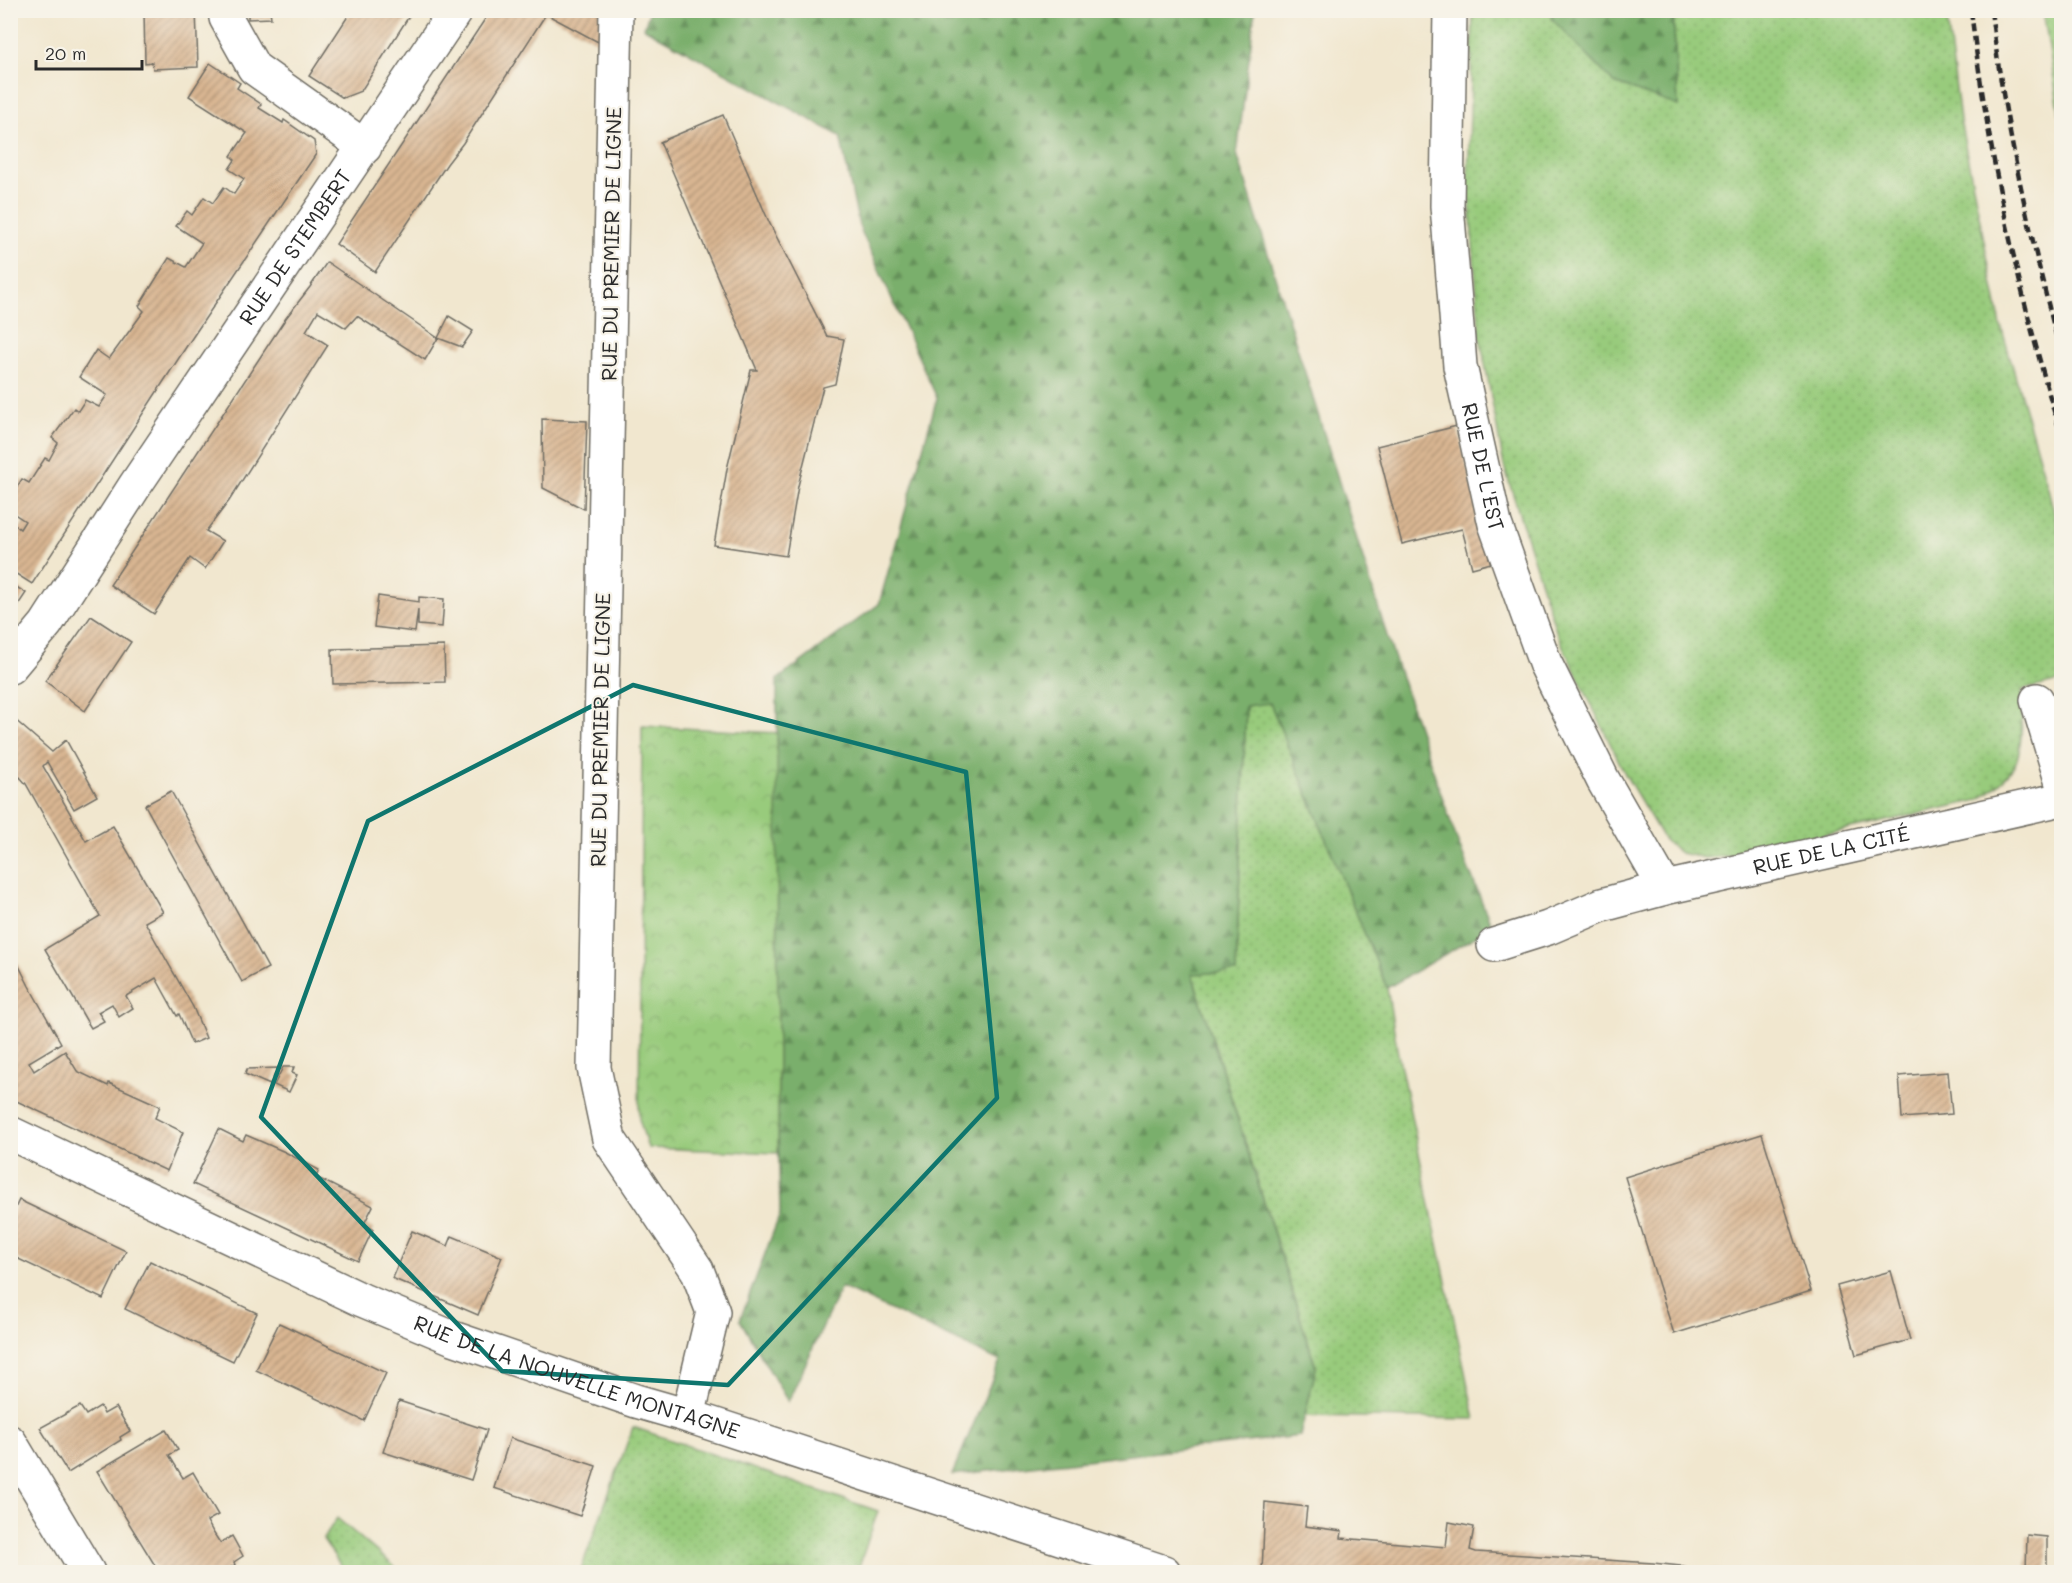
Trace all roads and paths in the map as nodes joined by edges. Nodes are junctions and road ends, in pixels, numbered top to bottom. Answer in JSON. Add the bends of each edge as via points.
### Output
{"nodes":[{"id":1,"x":225,"y":10,"type":"edge"},
{"id":2,"x":456,"y":10,"type":"edge"},
{"id":3,"x":616,"y":10,"type":"edge"},
{"id":4,"x":1450,"y":10,"type":"edge"},
{"id":5,"x":364,"y":147,"type":"junction"},
{"id":6,"x":10,"y":667,"type":"edge"},
{"id":7,"x":2037,"y":700,"type":"dead end"},
{"id":8,"x":2061,"y":783,"type":"edge"},
{"id":9,"x":2061,"y":799,"type":"edge"},
{"id":10,"x":1665,"y":888,"type":"junction"},
{"id":11,"x":1494,"y":945,"type":"dead end"},
{"id":12,"x":10,"y":1133,"type":"edge"},
{"id":13,"x":688,"y":1416,"type":"junction"},
{"id":14,"x":10,"y":1442,"type":"edge"},
{"id":15,"x":88,"y":1572,"type":"edge"},
{"id":16,"x":1164,"y":1572,"type":"edge"}],
"edges":[{"from":1,"to":5,"type":"street","via":[[254,68]]},
{"from":2,"to":5,"type":"street","name":"RUE DE STEMBERT"},
{"from":3,"to":13,"type":"street","name":"RUE DU PREMIER DE LIGNE","via":[[594,1068],[609,1139],[697,1270],[713,1312]]},
{"from":4,"to":10,"type":"street","name":"RUE DE L'EST","via":[[1447,206],[1453,280],[1461,366],[1495,524],[1545,663],[1603,780]]},
{"from":5,"to":6,"type":"street","name":"RUE DE STEMBERT","via":[[46,624]]},
{"from":7,"to":8,"type":"street"},
{"from":9,"to":10,"type":"street","name":"RUE DE LA CITÉ"},
{"from":10,"to":11,"type":"street","name":"RUE DE LA CITÉ","via":[[1602,905]]},
{"from":12,"to":13,"type":"street","name":"RUE DE LA NOUVELLE MONTAGNE","via":[[372,1304],[453,1338]]},
{"from":13,"to":16,"type":"street","name":"RUE DE LA NOUVELLE MONTAGNE"},
{"from":14,"to":15,"type":"street"}]}
